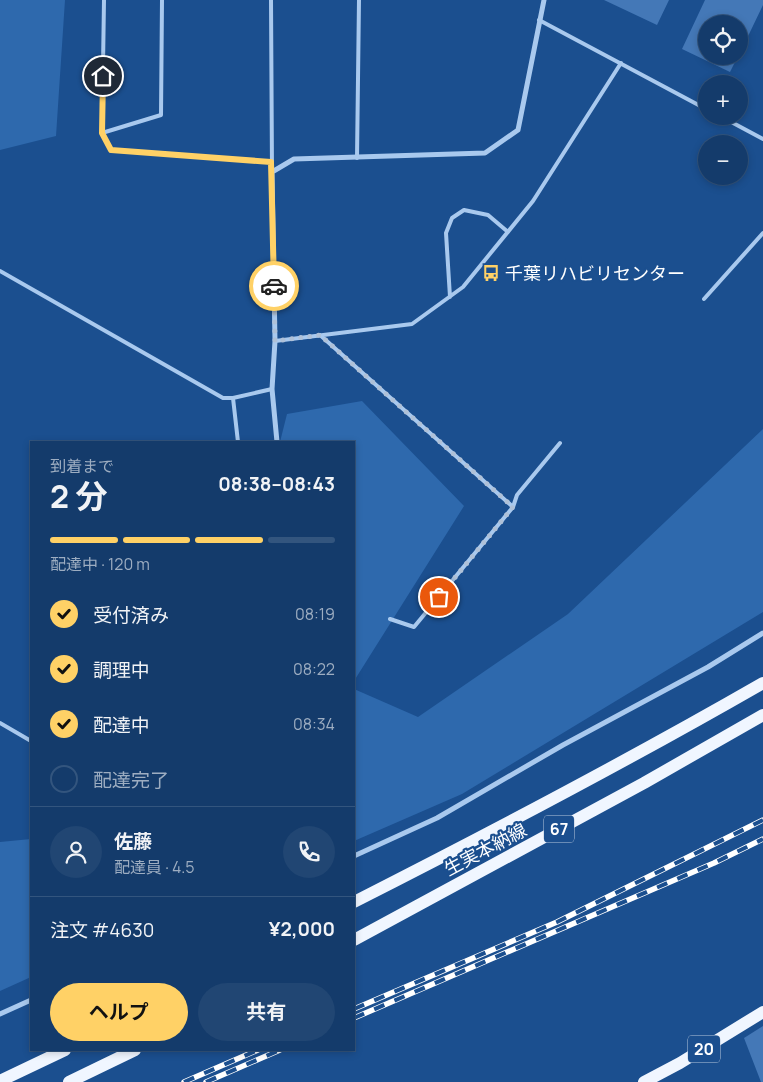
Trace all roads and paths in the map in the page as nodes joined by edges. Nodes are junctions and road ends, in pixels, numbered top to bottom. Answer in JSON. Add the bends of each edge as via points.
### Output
{"nodes":[{"id":1,"x":104,"y":0,"type":"edge"},
{"id":2,"x":162,"y":0,"type":"edge"},
{"id":3,"x":271,"y":0,"type":"edge"},
{"id":4,"x":359,"y":0,"type":"edge"},
{"id":5,"x":544,"y":0,"type":"edge"},
{"id":6,"x":539,"y":20,"type":"junction"},
{"id":7,"x":621,"y":63,"type":"junction"},
{"id":8,"x":698,"y":105,"type":"edge"},
{"id":9,"x":737,"y":125,"type":"edge"},
{"id":10,"x":102,"y":133,"type":"junction"},
{"id":11,"x":763,"y":139,"type":"edge"},
{"id":12,"x":358,"y":158,"type":"junction"},
{"id":13,"x":271,"y":162,"type":"junction"},
{"id":14,"x":272,"y":172,"type":"junction"},
{"id":15,"x":508,"y":232,"type":"junction"},
{"id":16,"x":763,"y":233,"type":"edge"},
{"id":17,"x":2,"y":272,"type":"edge"},
{"id":18,"x":0,"y":279,"type":"edge"},
{"id":19,"x":450,"y":297,"type":"junction"},
{"id":20,"x":704,"y":299,"type":"dead end"},
{"id":21,"x":320,"y":335,"type":"junction"},
{"id":22,"x":275,"y":341,"type":"junction"},
{"id":23,"x":272,"y":389,"type":"junction"},
{"id":24,"x":233,"y":398,"type":"junction"},
{"id":25,"x":238,"y":441,"type":"edge"},
{"id":26,"x":277,"y":441,"type":"edge"},
{"id":27,"x":560,"y":443,"type":"dead end"},
{"id":28,"x":513,"y":507,"type":"junction"},
{"id":29,"x":390,"y":619,"type":"dead end"},
{"id":30,"x":763,"y":633,"type":"edge"},
{"id":31,"x":763,"y":683,"type":"edge"},
{"id":32,"x":763,"y":715,"type":"edge"},
{"id":33,"x":0,"y":723,"type":"edge"},
{"id":34,"x":30,"y":740,"type":"edge"},
{"id":35,"x":355,"y":856,"type":"edge"},
{"id":36,"x":355,"y":901,"type":"edge"},
{"id":37,"x":355,"y":939,"type":"edge"},
{"id":38,"x":30,"y":1000,"type":"edge"},
{"id":39,"x":763,"y":1012,"type":"edge"},
{"id":40,"x":0,"y":1014,"type":"edge"},
{"id":41,"x":63,"y":1051,"type":"edge"},
{"id":42,"x":133,"y":1051,"type":"edge"},
{"id":43,"x":0,"y":1081,"type":"edge"},
{"id":44,"x":69,"y":1082,"type":"edge"},
{"id":45,"x":644,"y":1082,"type":"edge"}],
"edges":[{"from":1,"to":10,"type":"lane"},
{"from":2,"to":10,"type":"lane","via":[[161,115]]},
{"from":3,"to":13,"type":"lane"},
{"from":4,"to":12,"type":"lane"},
{"from":5,"to":6,"type":"street"},
{"from":6,"to":7,"type":"lane"},
{"from":6,"to":12,"type":"street","via":[[518,130],[485,153]]},
{"from":7,"to":8,"type":"lane"},
{"from":7,"to":15,"type":"lane","via":[[533,201]]},
{"from":9,"to":11,"type":"lane"},
{"from":10,"to":13,"type":"lane","via":[[111,150]]},
{"from":12,"to":14,"type":"street","via":[[294,159]]},
{"from":13,"to":14,"type":"lane"},
{"from":14,"to":22,"type":"street"},
{"from":15,"to":19,"type":"lane","via":[[463,287]]},
{"from":15,"to":19,"type":"lane","via":[[488,215],[464,210],[452,218],[446,233]]},
{"from":16,"to":20,"type":"lane"},
{"from":17,"to":18,"type":"lane"},
{"from":17,"to":24,"type":"lane","via":[[223,398]]},
{"from":19,"to":21,"type":"lane","via":[[412,324]]},
{"from":21,"to":22,"type":"lane"},
{"from":21,"to":28,"type":"lane"},
{"from":22,"to":23,"type":"street"},
{"from":23,"to":24,"type":"lane"},
{"from":23,"to":26,"type":"street"},
{"from":24,"to":25,"type":"lane"},
{"from":27,"to":28,"type":"lane","via":[[517,495]]},
{"from":28,"to":29,"type":"lane","via":[[414,627]]},
{"from":30,"to":35,"type":"street","via":[[708,667],[436,818]]},
{"from":31,"to":36,"type":"main road","name":"生実本納線","number":"67","via":[[477,840]]},
{"from":32,"to":37,"type":"main road","name":"生実本納線","number":"67"},
{"from":33,"to":34,"type":"lane"},
{"from":38,"to":40,"type":"street"},
{"from":39,"to":45,"type":"main road","number":"20"},
{"from":41,"to":43,"type":"main road"},
{"from":42,"to":44,"type":"main road"}]}
